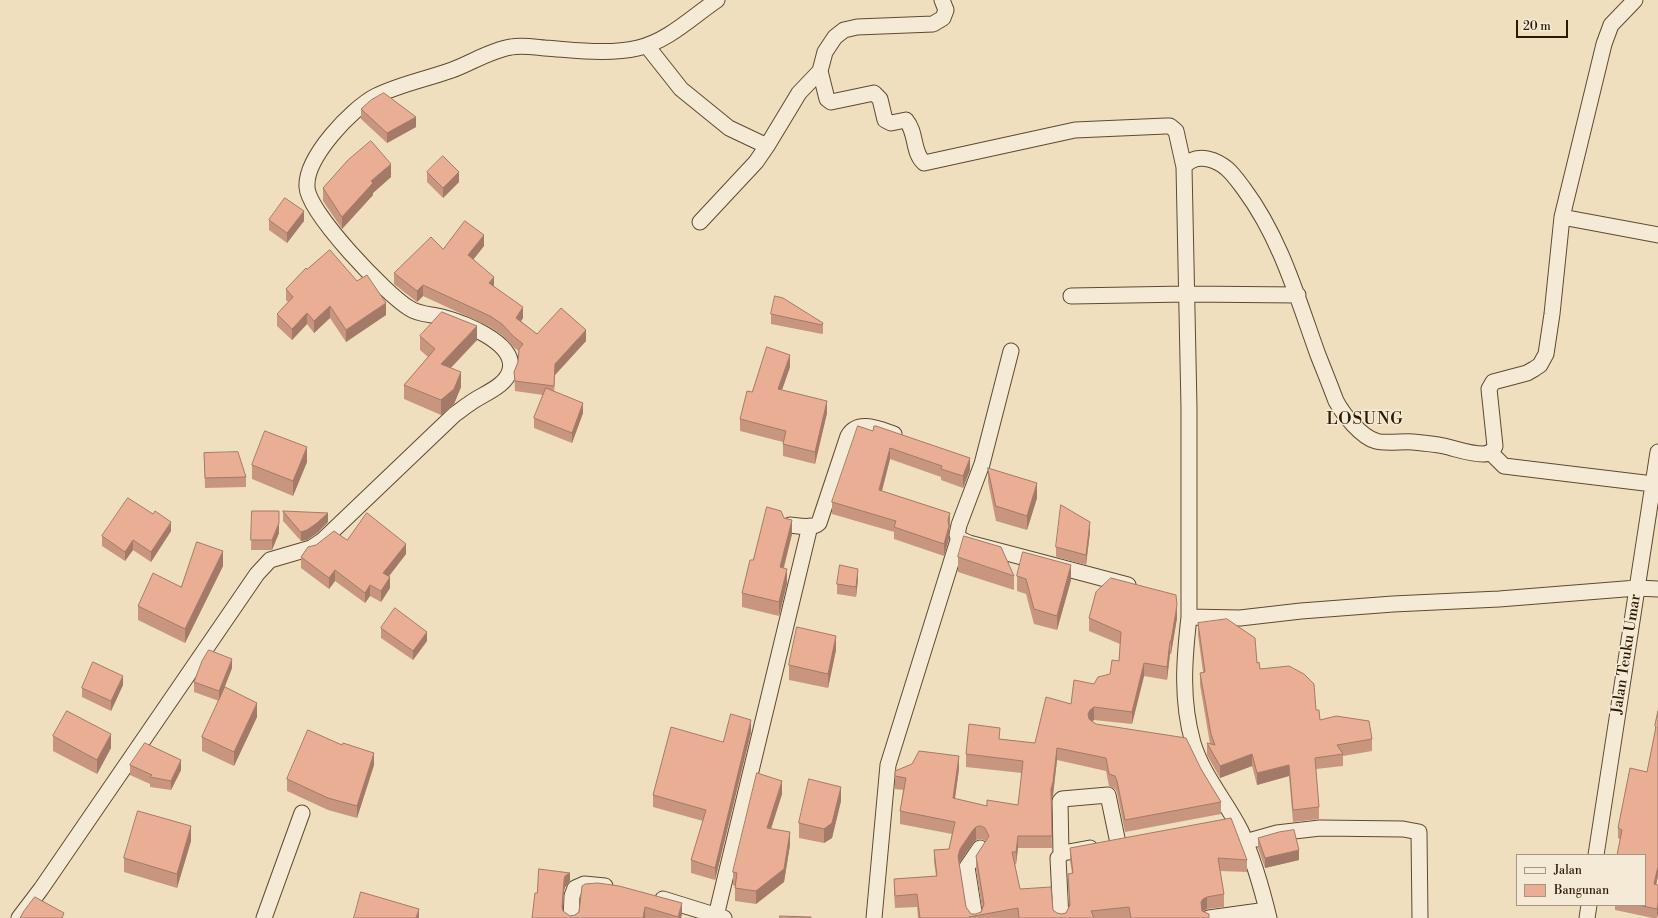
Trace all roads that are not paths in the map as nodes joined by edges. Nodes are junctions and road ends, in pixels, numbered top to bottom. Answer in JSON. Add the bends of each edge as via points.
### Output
{"nodes":[{"id":1,"x":717,"y":0,"type":"edge"},
{"id":2,"x":942,"y":0,"type":"edge"},
{"id":3,"x":1635,"y":0,"type":"edge"},
{"id":4,"x":647,"y":46,"type":"junction"},
{"id":5,"x":820,"y":71,"type":"junction"},
{"id":6,"x":768,"y":146,"type":"junction"},
{"id":7,"x":1184,"y":167,"type":"junction"},
{"id":8,"x":1562,"y":217,"type":"junction"},
{"id":9,"x":700,"y":222,"type":"dead end"},
{"id":10,"x":1658,"y":235,"type":"edge"},
{"id":11,"x":1187,"y":294,"type":"junction"},
{"id":12,"x":1298,"y":294,"type":"junction"},
{"id":13,"x":1071,"y":296,"type":"dead end"},
{"id":14,"x":1011,"y":351,"type":"dead end"},
{"id":15,"x":908,"y":439,"type":"edge"},
{"id":16,"x":1490,"y":452,"type":"junction"},
{"id":17,"x":1658,"y":452,"type":"edge"},
{"id":18,"x":967,"y":459,"type":"edge"},
{"id":19,"x":982,"y":464,"type":"junction"},
{"id":20,"x":1653,"y":484,"type":"junction"},
{"id":21,"x":790,"y":525,"type":"edge"},
{"id":22,"x":810,"y":526,"type":"junction"},
{"id":23,"x":959,"y":537,"type":"junction"},
{"id":24,"x":1637,"y":588,"type":"junction"},
{"id":25,"x":1658,"y":589,"type":"edge"},
{"id":26,"x":1143,"y":590,"type":"edge"},
{"id":27,"x":1174,"y":598,"type":"edge"},
{"id":28,"x":1189,"y":609,"type":"junction"},
{"id":29,"x":302,"y":814,"type":"dead end"},
{"id":30,"x":1235,"y":821,"type":"junction"},
{"id":31,"x":1219,"y":824,"type":"edge"},
{"id":32,"x":1134,"y":840,"type":"edge"},
{"id":33,"x":1245,"y":842,"type":"junction"},
{"id":34,"x":1118,"y":843,"type":"junction"},
{"id":35,"x":980,"y":848,"type":"edge"},
{"id":36,"x":1596,"y":854,"type":"edge"},
{"id":37,"x":1061,"y":855,"type":"junction"},
{"id":38,"x":618,"y":887,"type":"edge"},
{"id":39,"x":649,"y":895,"type":"edge"},
{"id":40,"x":1589,"y":906,"type":"edge"},
{"id":41,"x":1268,"y":914,"type":"edge"},
{"id":42,"x":720,"y":917,"type":"edge"},
{"id":43,"x":19,"y":918,"type":"edge"},
{"id":44,"x":264,"y":918,"type":"edge"},
{"id":45,"x":571,"y":918,"type":"edge"},
{"id":46,"x":874,"y":918,"type":"edge"},
{"id":47,"x":975,"y":918,"type":"edge"},
{"id":48,"x":1061,"y":918,"type":"edge"},
{"id":49,"x":1209,"y":918,"type":"edge"},
{"id":50,"x":1420,"y":918,"type":"edge"},
{"id":51,"x":1587,"y":918,"type":"edge"}],
"edges":[{"from":1,"to":4,"type":"street","via":[[675,31]]},
{"from":2,"to":5,"type":"street","via":[[946,10],[943,18],[933,24],[857,27],[844,30],[835,37],[825,52]]},
{"from":3,"to":8,"type":"street","via":[[1607,32]]},
{"from":4,"to":6,"type":"street","via":[[681,89],[729,128]]},
{"from":4,"to":43,"type":"street","via":[[599,52],[508,47],[377,96],[364,104],[320,150],[309,171],[308,197],[337,239],[395,298],[410,309],[458,322],[499,344],[510,358],[510,370],[504,381],[455,414],[323,540],[311,548],[266,563]]},
{"from":5,"to":6,"type":"street","via":[[799,93]]},
{"from":5,"to":7,"type":"street","via":[[827,98],[831,102],[874,93],[880,99],[885,120],[891,123],[906,120],[911,126],[918,158],[924,163],[1075,130],[1170,126],[1176,131]]},
{"from":6,"to":9,"type":"street"},
{"from":7,"to":11,"type":"street"},
{"from":7,"to":12,"type":"street","via":[[1189,161],[1204,158],[1224,165],[1232,173],[1268,225]]},
{"from":8,"to":10,"type":"street"},
{"from":8,"to":16,"type":"street","via":[[1546,354],[1540,365],[1527,373],[1490,384],[1495,446]]},
{"from":11,"to":12,"type":"street"},
{"from":11,"to":13,"type":"street"},
{"from":11,"to":28,"type":"street"},
{"from":12,"to":16,"type":"street","via":[[1336,401],[1352,424],[1378,442],[1411,442],[1444,446],[1465,452]]},
{"from":14,"to":19,"type":"street"},
{"from":15,"to":22,"type":"street","via":[[862,426],[853,429],[848,436],[822,519],[817,525]]},
{"from":16,"to":20,"type":"street","via":[[1504,466]]},
{"from":17,"to":20,"type":"street","name":"Jalan Teuku Umar"},
{"from":18,"to":19,"type":"street"},
{"from":19,"to":23,"type":"street","via":[[959,526]]},
{"from":20,"to":24,"type":"street","name":"Jalan Teuku Umar"},
{"from":21,"to":22,"type":"street"},
{"from":22,"to":42,"type":"street"},
{"from":23,"to":26,"type":"street","via":[[969,543]]},
{"from":23,"to":46,"type":"street","via":[[888,765]]},
{"from":24,"to":25,"type":"street"},
{"from":24,"to":28,"type":"street","via":[[1393,604],[1240,618],[1215,618]]},
{"from":24,"to":36,"type":"street","name":"Jalan Teuku Umar"},
{"from":27,"to":28,"type":"street"},
{"from":28,"to":30,"type":"street","via":[[1184,666],[1186,742]]},
{"from":29,"to":44,"type":"street"},
{"from":30,"to":31,"type":"street"},
{"from":30,"to":33,"type":"street"},
{"from":32,"to":34,"type":"street"},
{"from":33,"to":41,"type":"street"},
{"from":33,"to":50,"type":"street","via":[[1277,833],[1314,828],[1403,829],[1419,832]]},
{"from":34,"to":37,"type":"street"},
{"from":34,"to":37,"type":"street","via":[[1108,795],[1062,799]]},
{"from":35,"to":47,"type":"street","via":[[967,867]]},
{"from":37,"to":48,"type":"street","via":[[1057,861]]},
{"from":38,"to":45,"type":"street","via":[[584,884],[575,888]]},
{"from":39,"to":42,"type":"street"},
{"from":40,"to":51,"type":"street"},
{"from":41,"to":49,"type":"street"}]}
